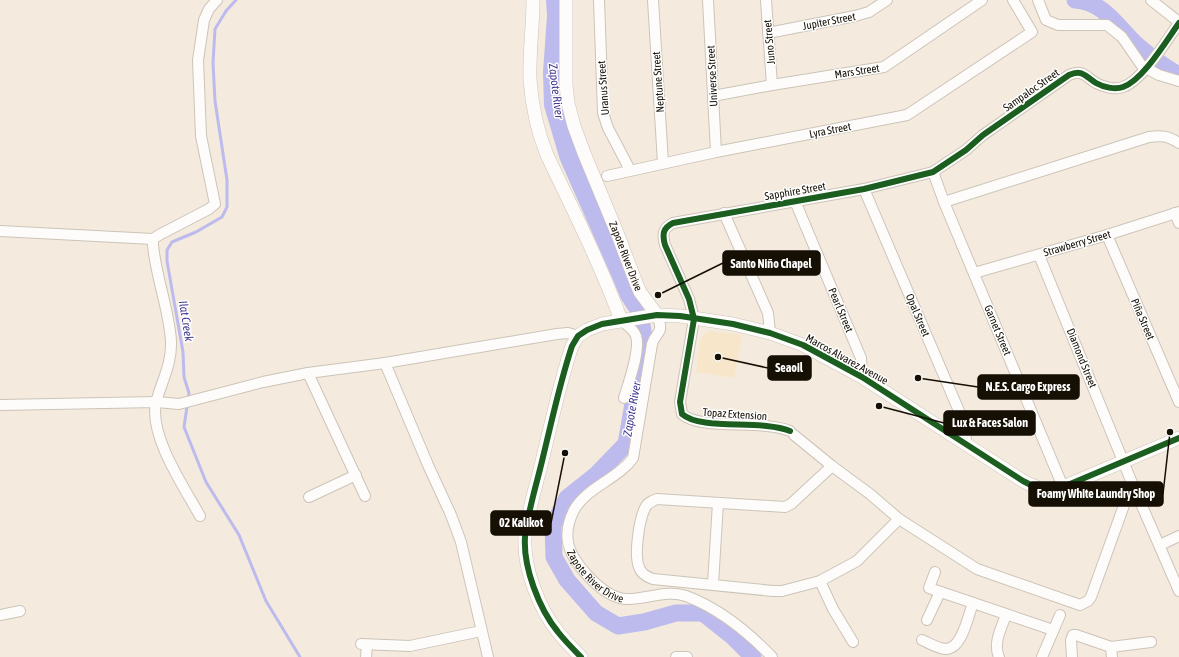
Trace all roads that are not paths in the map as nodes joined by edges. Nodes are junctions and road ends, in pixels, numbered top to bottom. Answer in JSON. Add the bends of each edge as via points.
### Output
{"nodes":[{"id":1,"x":217,"y":0,"type":"edge"},
{"id":2,"x":533,"y":0,"type":"edge"},
{"id":3,"x":566,"y":0,"type":"edge"},
{"id":4,"x":598,"y":0,"type":"edge"},
{"id":5,"x":653,"y":0,"type":"edge"},
{"id":6,"x":708,"y":0,"type":"edge"},
{"id":7,"x":766,"y":0,"type":"edge"},
{"id":8,"x":887,"y":0,"type":"edge"},
{"id":9,"x":982,"y":0,"type":"edge"},
{"id":10,"x":1013,"y":0,"type":"edge"},
{"id":11,"x":1038,"y":0,"type":"edge"},
{"id":12,"x":1151,"y":0,"type":"edge"},
{"id":13,"x":1179,"y":22,"type":"edge"},
{"id":14,"x":768,"y":33,"type":"junction"},
{"id":15,"x":1146,"y":68,"type":"junction"},
{"id":16,"x":1179,"y":81,"type":"edge"},
{"id":17,"x":772,"y":85,"type":"junction"},
{"id":18,"x":713,"y":96,"type":"junction"},
{"id":19,"x":1179,"y":143,"type":"edge"},
{"id":20,"x":716,"y":152,"type":"junction"},
{"id":21,"x":663,"y":163,"type":"junction"},
{"id":22,"x":630,"y":170,"type":"junction"},
{"id":23,"x":933,"y":172,"type":"junction"},
{"id":24,"x":607,"y":176,"type":"dead end"},
{"id":25,"x":864,"y":189,"type":"junction"},
{"id":26,"x":795,"y":201,"type":"junction"},
{"id":27,"x":944,"y":202,"type":"junction"},
{"id":28,"x":724,"y":213,"type":"junction"},
{"id":29,"x":1177,"y":213,"type":"edge"},
{"id":30,"x":1179,"y":223,"type":"edge"},
{"id":31,"x":0,"y":231,"type":"edge"},
{"id":32,"x":1106,"y":235,"type":"junction"},
{"id":33,"x":154,"y":239,"type":"junction"},
{"id":34,"x":1039,"y":254,"type":"junction"},
{"id":35,"x":974,"y":273,"type":"junction"},
{"id":36,"x":653,"y":316,"type":"junction"},
{"id":37,"x":694,"y":319,"type":"junction"},
{"id":38,"x":627,"y":320,"type":"junction"},
{"id":39,"x":770,"y":333,"type":"junction"},
{"id":40,"x":578,"y":336,"type":"junction"},
{"id":41,"x":385,"y":363,"type":"junction"},
{"id":42,"x":308,"y":373,"type":"junction"},
{"id":43,"x":862,"y":377,"type":"junction"},
{"id":44,"x":624,"y":398,"type":"dead end"},
{"id":45,"x":157,"y":402,"type":"junction"},
{"id":46,"x":1179,"y":402,"type":"edge"},
{"id":47,"x":0,"y":405,"type":"edge"},
{"id":48,"x":1179,"y":438,"type":"edge"},
{"id":49,"x":966,"y":443,"type":"junction"},
{"id":50,"x":1124,"y":462,"type":"junction"},
{"id":51,"x":832,"y":466,"type":"junction"},
{"id":52,"x":356,"y":475,"type":"junction"},
{"id":53,"x":1132,"y":483,"type":"junction"},
{"id":54,"x":1063,"y":487,"type":"junction"},
{"id":55,"x":365,"y":496,"type":"dead end"},
{"id":56,"x":309,"y":497,"type":"dead end"},
{"id":57,"x":718,"y":503,"type":"junction"},
{"id":58,"x":200,"y":516,"type":"dead end"},
{"id":59,"x":899,"y":519,"type":"junction"},
{"id":60,"x":1179,"y":536,"type":"edge"},
{"id":61,"x":1160,"y":545,"type":"junction"},
{"id":62,"x":935,"y":572,"type":"dead end"},
{"id":63,"x":820,"y":581,"type":"junction"},
{"id":64,"x":713,"y":584,"type":"junction"},
{"id":65,"x":1179,"y":591,"type":"edge"},
{"id":66,"x":940,"y":592,"type":"junction"},
{"id":67,"x":973,"y":603,"type":"junction"},
{"id":68,"x":20,"y":611,"type":"dead end"},
{"id":69,"x":0,"y":614,"type":"edge"},
{"id":70,"x":1060,"y":614,"type":"dead end"},
{"id":71,"x":1006,"y":615,"type":"junction"},
{"id":72,"x":927,"y":620,"type":"dead end"},
{"id":73,"x":1053,"y":630,"type":"junction"},
{"id":74,"x":481,"y":631,"type":"junction"},
{"id":75,"x":922,"y":640,"type":"dead end"},
{"id":76,"x":853,"y":642,"type":"dead end"},
{"id":77,"x":1151,"y":642,"type":"dead end"},
{"id":78,"x":1112,"y":652,"type":"edge"},
{"id":79,"x":366,"y":657,"type":"edge"},
{"id":80,"x":488,"y":657,"type":"edge"},
{"id":81,"x":581,"y":657,"type":"edge"},
{"id":82,"x":676,"y":657,"type":"edge"},
{"id":83,"x":687,"y":657,"type":"edge"},
{"id":84,"x":772,"y":657,"type":"edge"},
{"id":85,"x":999,"y":657,"type":"edge"},
{"id":86,"x":1042,"y":657,"type":"edge"},
{"id":87,"x":1072,"y":657,"type":"edge"}],
"edges":[{"from":1,"to":33,"type":"street","via":[[204,20],[198,60],[201,136],[215,204],[209,210]]},
{"from":2,"to":38,"type":"main road","via":[[530,79],[541,140],[609,288]]},
{"from":3,"to":36,"type":"main road","name":"Zapote River Drive","via":[[566,85],[574,126],[635,280]]},
{"from":4,"to":22,"type":"street","name":"Uranus Street","via":[[603,113]]},
{"from":5,"to":21,"type":"street","name":"Neptune Street"},
{"from":6,"to":18,"type":"street","name":"Universe Street"},
{"from":7,"to":14,"type":"street","name":"Juno Street"},
{"from":8,"to":14,"type":"street","name":"Jupiter Street","via":[[868,12],[855,16]]},
{"from":9,"to":17,"type":"street","name":"Mars Street","via":[[884,67]]},
{"from":10,"to":20,"type":"street","name":"Lyra Street","via":[[1032,32],[907,115]]},
{"from":11,"to":15,"type":"street","via":[[1046,20],[1058,25],[1106,25],[1122,37]]},
{"from":12,"to":13,"type":"street"},
{"from":13,"to":15,"type":"street","name":"Sampaloc Street"},
{"from":14,"to":17,"type":"street","name":"Juno Street"},
{"from":15,"to":16,"type":"street"},
{"from":15,"to":23,"type":"street","name":"Sampaloc Street","via":[[1122,87],[1113,88],[1097,83],[1081,73],[1069,75]]},
{"from":17,"to":18,"type":"street","name":"Mars Street"},
{"from":18,"to":20,"type":"street","name":"Universe Street"},
{"from":19,"to":27,"type":"street","via":[[1170,137],[1149,137]]},
{"from":20,"to":21,"type":"street","name":"Lyra Street"},
{"from":21,"to":22,"type":"street","name":"Lyra Street"},
{"from":22,"to":24,"type":"street","name":"Lyra Street"},
{"from":23,"to":25,"type":"street","name":"Sapphire Street"},
{"from":23,"to":27,"type":"street","name":"Garnet Street"},
{"from":25,"to":26,"type":"street","name":"Sapphire Street"},
{"from":25,"to":49,"type":"street","name":"Opal Street","via":[[965,425]]},
{"from":26,"to":28,"type":"street","name":"Sapphire Street"},
{"from":26,"to":43,"type":"street","name":"Pearl Street","via":[[861,358]]},
{"from":27,"to":35,"type":"street","name":"Garnet Street"},
{"from":28,"to":37,"type":"street","name":"Sapphire Street","via":[[673,223],[664,231],[665,245],[689,299]]},
{"from":28,"to":39,"type":"street","via":[[768,313]]},
{"from":29,"to":30,"type":"street"},
{"from":29,"to":32,"type":"street","name":"Strawberry Street"},
{"from":31,"to":33,"type":"street"},
{"from":32,"to":34,"type":"street","name":"Strawberry Street"},
{"from":32,"to":46,"type":"street","name":"Piña Street"},
{"from":33,"to":45,"type":"street","via":[[154,253],[171,341],[171,359]]},
{"from":34,"to":35,"type":"street","name":"Strawberry Street"},
{"from":34,"to":50,"type":"street","name":"Diamond Street"},
{"from":35,"to":54,"type":"street","name":"Garnet Street"},
{"from":36,"to":37,"type":"main road","name":"Marcos Alvarez Avenue"},
{"from":36,"to":38,"type":"main road","name":"Marcos Alvarez Avenue"},
{"from":36,"to":84,"type":"street","name":"Zapote River Drive","via":[[660,324],[660,332],[652,344],[633,458],[582,500],[575,509],[569,522],[568,544],[582,569],[607,593],[625,599],[669,594],[685,595],[714,610],[753,638]]},
{"from":37,"to":39,"type":"main road","name":"Marcos Alvarez Avenue","via":[[733,324]]},
{"from":37,"to":51,"type":"street","name":"Topaz Extension","via":[[680,402],[682,414],[691,420],[778,427],[792,433]]},
{"from":38,"to":40,"type":"main road","name":"Marcos Alvarez Avenue","via":[[602,324]]},
{"from":38,"to":44,"type":"street","via":[[637,341]]},
{"from":39,"to":43,"type":"main road","name":"Marcos Alvarez Avenue","via":[[803,345]]},
{"from":40,"to":41,"type":"street","via":[[568,333],[557,334]]},
{"from":40,"to":81,"type":"main road","via":[[568,358],[525,538],[526,556],[538,598],[558,633]]},
{"from":41,"to":42,"type":"street"},
{"from":41,"to":74,"type":"street","via":[[461,542]]},
{"from":42,"to":45,"type":"street","via":[[179,404]]},
{"from":42,"to":52,"type":"street"},
{"from":43,"to":49,"type":"main road","name":"Marcos Alvarez Avenue"},
{"from":45,"to":47,"type":"street"},
{"from":45,"to":58,"type":"street","via":[[157,430],[172,465]]},
{"from":48,"to":50,"type":"main road","name":"Marcos Alvarez Avenue"},
{"from":49,"to":54,"type":"main road","name":"Marcos Alvarez Avenue","via":[[1032,486],[1051,490]]},
{"from":50,"to":53,"type":"street","name":"Diamond Street"},
{"from":50,"to":54,"type":"main road","name":"Marcos Alvarez Avenue"},
{"from":51,"to":57,"type":"street","via":[[785,507]]},
{"from":51,"to":59,"type":"street"},
{"from":52,"to":55,"type":"street"},
{"from":52,"to":56,"type":"street"},
{"from":53,"to":59,"type":"street","via":[[1090,597],[1080,605],[977,569]]},
{"from":53,"to":61,"type":"street","name":"Diamond Street"},
{"from":57,"to":64,"type":"street"},
{"from":57,"to":64,"type":"street","via":[[652,500],[645,508],[638,532],[637,560],[639,568],[647,577]]},
{"from":59,"to":63,"type":"street","via":[[857,561]]},
{"from":60,"to":61,"type":"street"},
{"from":61,"to":65,"type":"street","name":"Diamond Street"},
{"from":62,"to":66,"type":"street","via":[[929,588]]},
{"from":63,"to":64,"type":"street","via":[[773,591]]},
{"from":63,"to":76,"type":"street"},
{"from":66,"to":67,"type":"street"},
{"from":66,"to":72,"type":"street"},
{"from":67,"to":71,"type":"street"},
{"from":67,"to":75,"type":"street","via":[[960,638],[953,648],[942,648]]},
{"from":68,"to":69,"type":"street"},
{"from":70,"to":73,"type":"street"},
{"from":71,"to":73,"type":"street"},
{"from":71,"to":85,"type":"street","via":[[996,646]]},
{"from":73,"to":86,"type":"street"},
{"from":74,"to":79,"type":"street","via":[[410,646],[364,644]]},
{"from":74,"to":80,"type":"street"},
{"from":77,"to":78,"type":"street"},
{"from":78,"to":87,"type":"street","via":[[1079,635],[1073,635]]},
{"from":82,"to":83,"type":"street"}]}
